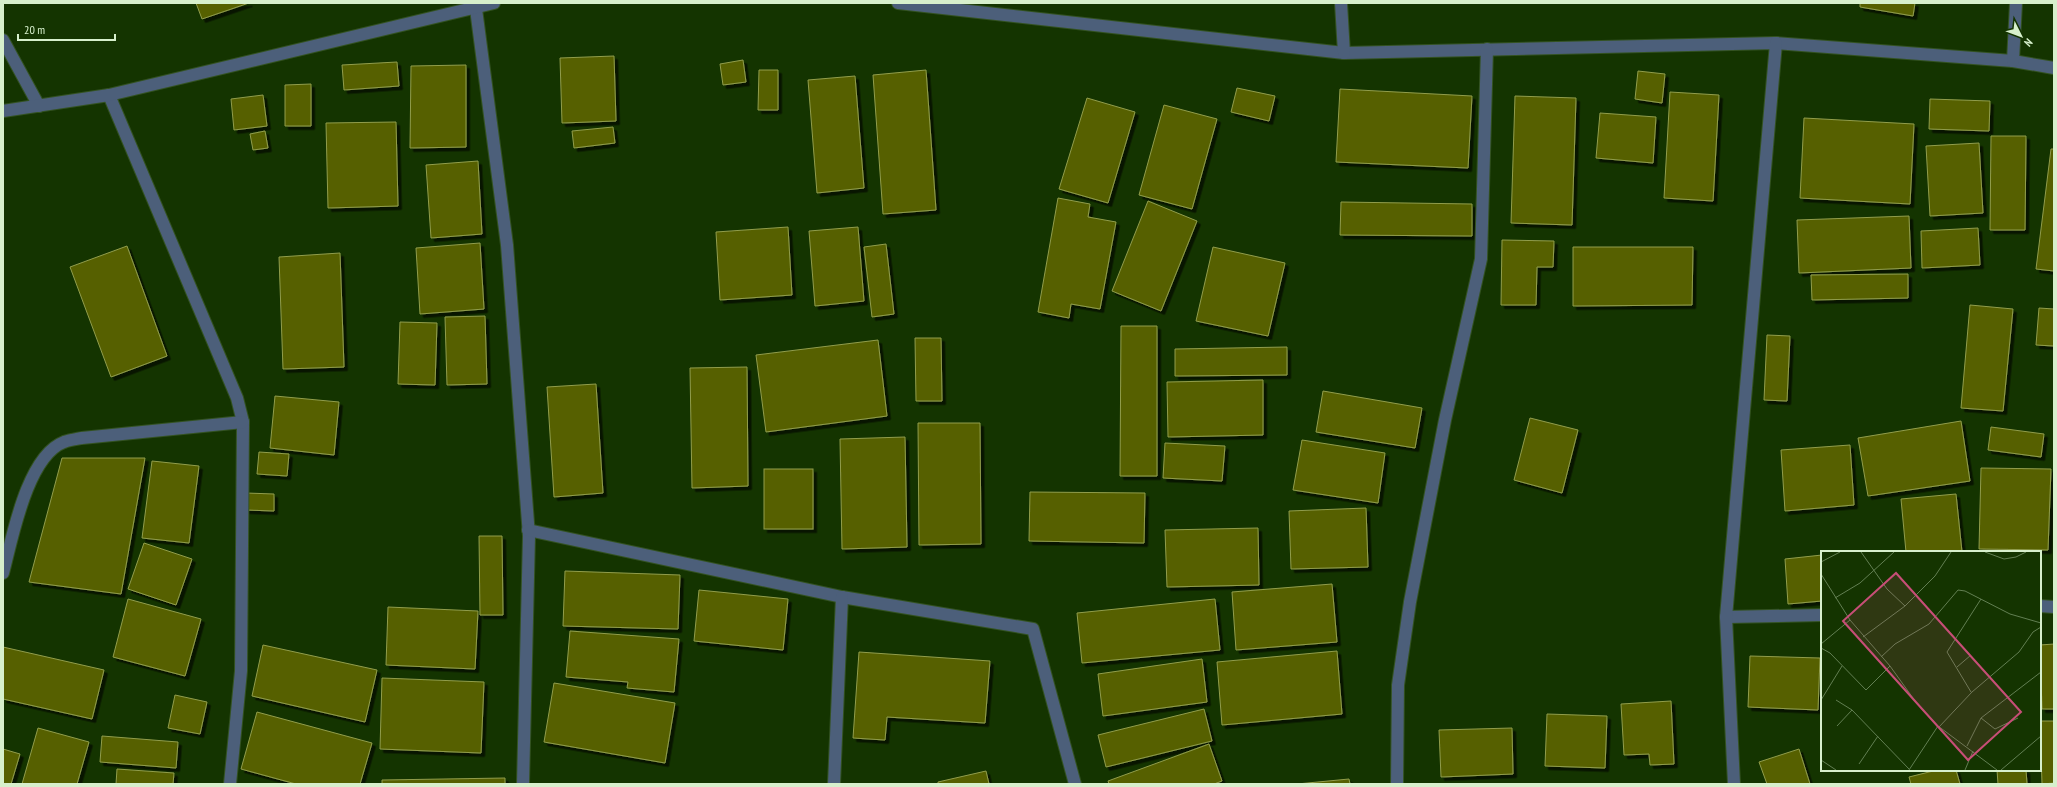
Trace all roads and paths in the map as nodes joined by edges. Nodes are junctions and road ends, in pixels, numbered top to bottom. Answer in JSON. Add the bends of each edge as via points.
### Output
{"nodes":[{"id":1,"x":494,"y":3,"type":"edge"},
{"id":2,"x":898,"y":3,"type":"edge"},
{"id":3,"x":1341,"y":3,"type":"edge"},
{"id":4,"x":2016,"y":3,"type":"edge"},
{"id":5,"x":476,"y":8,"type":"junction"},
{"id":6,"x":3,"y":40,"type":"edge"},
{"id":7,"x":1776,"y":43,"type":"junction"},
{"id":8,"x":1487,"y":49,"type":"junction"},
{"id":9,"x":1344,"y":53,"type":"junction"},
{"id":10,"x":2013,"y":61,"type":"junction"},
{"id":11,"x":2054,"y":68,"type":"edge"},
{"id":12,"x":109,"y":95,"type":"junction"},
{"id":13,"x":39,"y":106,"type":"junction"},
{"id":14,"x":3,"y":111,"type":"edge"},
{"id":15,"x":243,"y":422,"type":"junction"},
{"id":16,"x":528,"y":530,"type":"junction"},
{"id":17,"x":3,"y":573,"type":"edge"},
{"id":18,"x":842,"y":597,"type":"junction"},
{"id":19,"x":2041,"y":606,"type":"edge"},
{"id":20,"x":2054,"y":607,"type":"edge"},
{"id":21,"x":1821,"y":615,"type":"edge"},
{"id":22,"x":1726,"y":617,"type":"junction"},
{"id":23,"x":230,"y":784,"type":"edge"},
{"id":24,"x":523,"y":784,"type":"edge"},
{"id":25,"x":834,"y":784,"type":"edge"},
{"id":26,"x":1075,"y":784,"type":"edge"},
{"id":27,"x":1397,"y":784,"type":"edge"},
{"id":28,"x":1734,"y":784,"type":"edge"}],
"edges":[{"from":1,"to":5,"type":"street"},
{"from":2,"to":9,"type":"street"},
{"from":3,"to":9,"type":"street"},
{"from":4,"to":10,"type":"street"},
{"from":5,"to":12,"type":"street"},
{"from":5,"to":16,"type":"street","via":[[507,245]]},
{"from":6,"to":13,"type":"street"},
{"from":7,"to":8,"type":"street"},
{"from":7,"to":10,"type":"street"},
{"from":7,"to":22,"type":"street"},
{"from":8,"to":9,"type":"street"},
{"from":8,"to":27,"type":"street","via":[[1481,259],[1445,420],[1410,602],[1398,685]]},
{"from":10,"to":11,"type":"street"},
{"from":12,"to":13,"type":"street"},
{"from":12,"to":15,"type":"street","via":[[237,398]]},
{"from":13,"to":14,"type":"street"},
{"from":15,"to":17,"type":"street","via":[[63,442],[50,453],[34,475],[21,502]]},
{"from":15,"to":23,"type":"street","via":[[241,671]]},
{"from":16,"to":18,"type":"street"},
{"from":16,"to":24,"type":"street"},
{"from":18,"to":25,"type":"street"},
{"from":18,"to":26,"type":"street","via":[[1033,629]]},
{"from":19,"to":20,"type":"street"},
{"from":21,"to":22,"type":"street"},
{"from":22,"to":28,"type":"street"}]}
